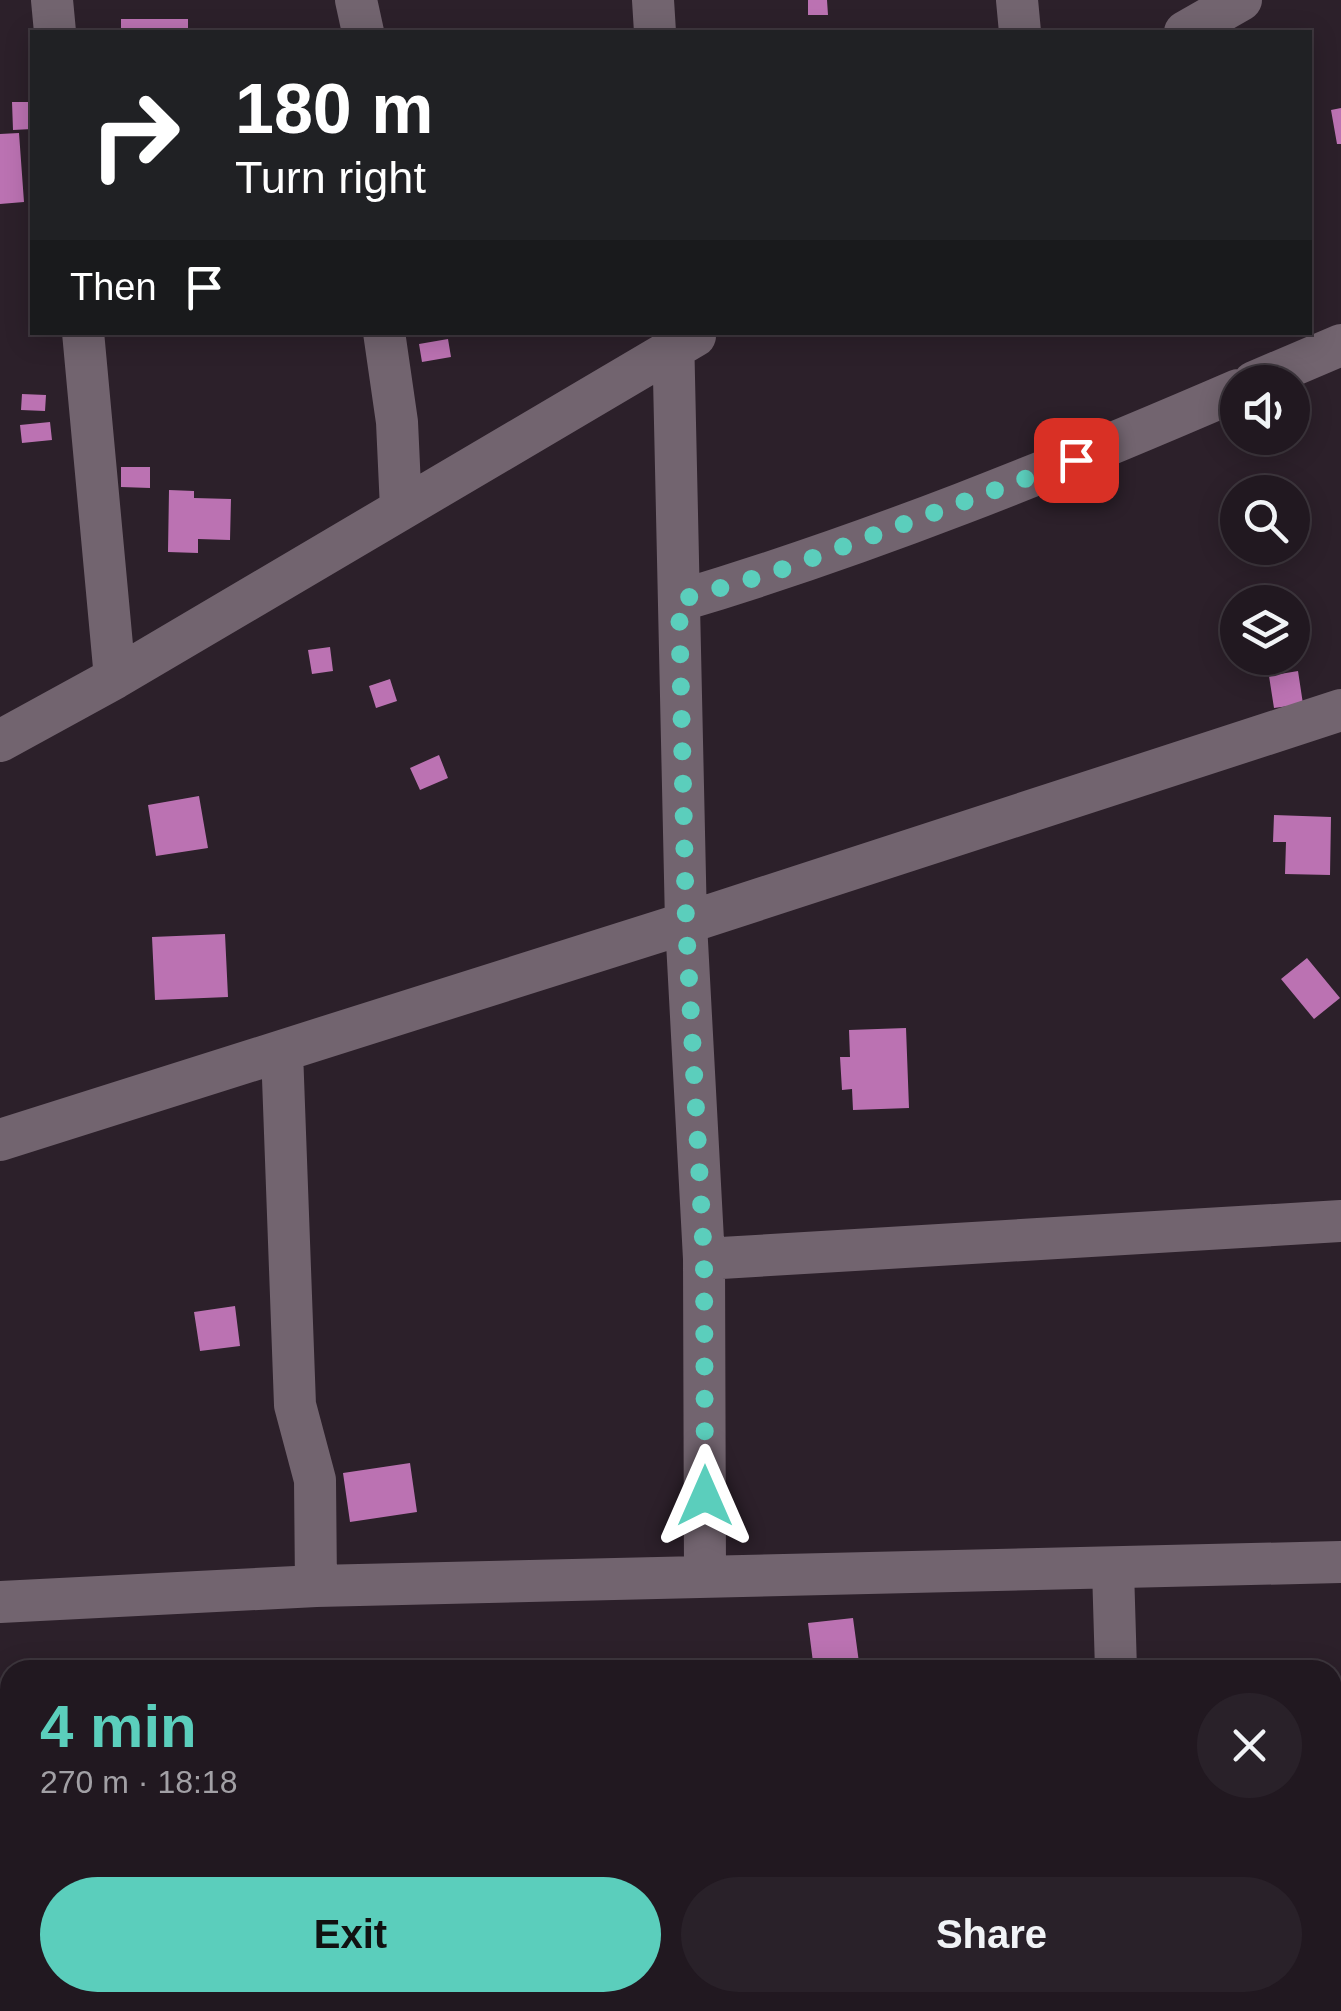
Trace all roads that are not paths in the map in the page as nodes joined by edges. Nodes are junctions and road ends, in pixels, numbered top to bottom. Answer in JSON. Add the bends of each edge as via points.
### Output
{"nodes":[{"id":1,"x":64,"y":0,"type":"edge"},
{"id":2,"x":356,"y":0,"type":"edge"},
{"id":3,"x":653,"y":0,"type":"edge"},
{"id":4,"x":1016,"y":0,"type":"edge"},
{"id":5,"x":52,"y":1,"type":"edge"},
{"id":6,"x":1230,"y":3,"type":"edge"},
{"id":7,"x":55,"y":30,"type":"edge"},
{"id":8,"x":363,"y":30,"type":"edge"},
{"id":9,"x":655,"y":30,"type":"edge"},
{"id":10,"x":1020,"y":30,"type":"edge"},
{"id":11,"x":1188,"y":30,"type":"edge"},
{"id":12,"x":83,"y":335,"type":"edge"},
{"id":13,"x":384,"y":335,"type":"edge"},
{"id":14,"x":683,"y":338,"type":"edge"},
{"id":15,"x":1341,"y":345,"type":"edge"},
{"id":16,"x":1294,"y":365,"type":"edge"},
{"id":17,"x":1220,"y":398,"type":"edge"},
{"id":18,"x":401,"y":509,"type":"junction"},
{"id":19,"x":679,"y":600,"type":"junction"},
{"id":20,"x":115,"y":678,"type":"junction"},
{"id":21,"x":1341,"y":710,"type":"edge"},
{"id":22,"x":0,"y":741,"type":"edge"},
{"id":23,"x":686,"y":923,"type":"junction"},
{"id":24,"x":282,"y":1051,"type":"junction"},
{"id":25,"x":0,"y":1140,"type":"edge"},
{"id":26,"x":1341,"y":1221,"type":"edge"},
{"id":27,"x":704,"y":1258,"type":"junction"},
{"id":28,"x":1341,"y":1562,"type":"edge"},
{"id":29,"x":1113,"y":1569,"type":"junction"},
{"id":30,"x":705,"y":1575,"type":"junction"},
{"id":31,"x":316,"y":1586,"type":"junction"},
{"id":32,"x":0,"y":1602,"type":"edge"},
{"id":33,"x":1116,"y":1660,"type":"edge"}],
"edges":[{"from":1,"to":5,"type":"street"},
{"from":2,"to":8,"type":"street"},
{"from":3,"to":9,"type":"street"},
{"from":4,"to":10,"type":"street"},
{"from":5,"to":7,"type":"street"},
{"from":6,"to":11,"type":"street"},
{"from":12,"to":20,"type":"street"},
{"from":13,"to":18,"type":"street","via":[[398,422]]},
{"from":14,"to":18,"type":"street"},
{"from":14,"to":19,"type":"street"},
{"from":15,"to":16,"type":"street"},
{"from":17,"to":19,"type":"street","via":[[1076,460],[772,573]]},
{"from":18,"to":20,"type":"street"},
{"from":19,"to":23,"type":"street"},
{"from":20,"to":22,"type":"street"},
{"from":21,"to":23,"type":"street"},
{"from":23,"to":24,"type":"street"},
{"from":23,"to":27,"type":"street"},
{"from":24,"to":25,"type":"street"},
{"from":24,"to":31,"type":"street","via":[[295,1405],[315,1480]]},
{"from":26,"to":27,"type":"street"},
{"from":27,"to":30,"type":"street"},
{"from":28,"to":29,"type":"street"},
{"from":29,"to":30,"type":"street"},
{"from":29,"to":33,"type":"street"},
{"from":30,"to":31,"type":"street"},
{"from":31,"to":32,"type":"street"}]}
